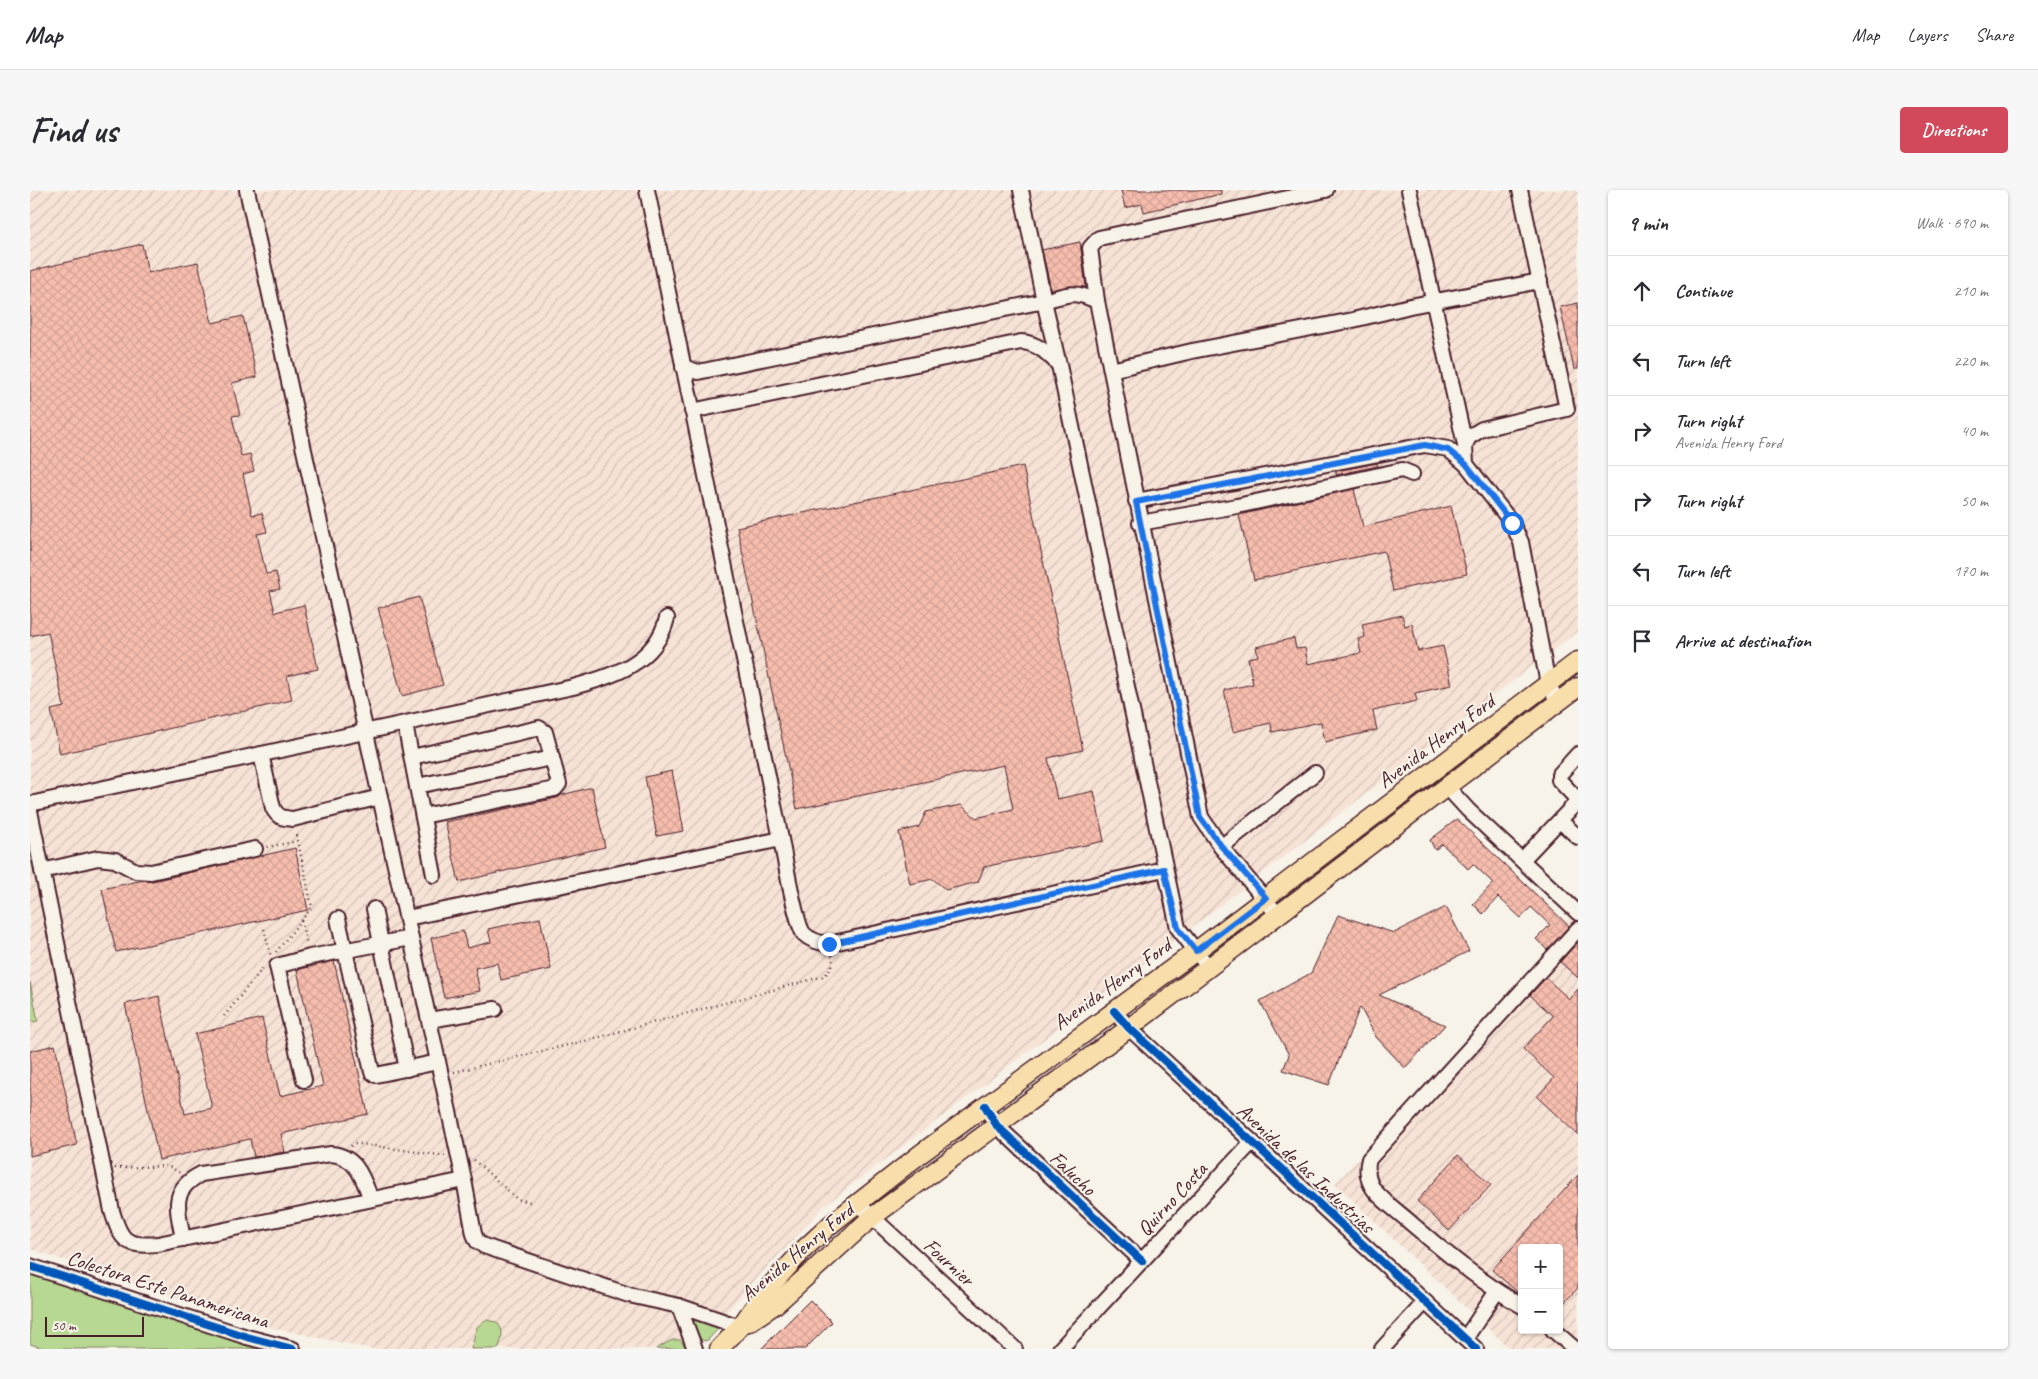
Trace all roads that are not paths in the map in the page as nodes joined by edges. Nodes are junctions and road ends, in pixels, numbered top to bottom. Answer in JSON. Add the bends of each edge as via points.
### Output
{"nodes":[{"id":1,"x":247,"y":190,"type":"edge"},
{"id":2,"x":647,"y":190,"type":"edge"},
{"id":3,"x":1021,"y":190,"type":"edge"},
{"id":4,"x":1326,"y":190,"type":"edge"},
{"id":5,"x":1409,"y":190,"type":"edge"},
{"id":6,"x":1520,"y":190,"type":"edge"},
{"id":7,"x":1540,"y":281,"type":"junction"},
{"id":8,"x":1044,"y":301,"type":"junction"},
{"id":9,"x":1097,"y":301,"type":"junction"},
{"id":10,"x":1433,"y":302,"type":"junction"},
{"id":11,"x":1059,"y":365,"type":"junction"},
{"id":12,"x":683,"y":367,"type":"junction"},
{"id":13,"x":1111,"y":370,"type":"junction"},
{"id":14,"x":692,"y":411,"type":"junction"},
{"id":15,"x":1465,"y":445,"type":"junction"},
{"id":16,"x":1466,"y":464,"type":"junction"},
{"id":17,"x":1412,"y":474,"type":"dead end"},
{"id":18,"x":1136,"y":502,"type":"junction"},
{"id":19,"x":1140,"y":523,"type":"junction"},
{"id":20,"x":667,"y":618,"type":"dead end"},
{"id":21,"x":1578,"y":661,"type":"edge"},
{"id":22,"x":1548,"y":684,"type":"junction"},
{"id":23,"x":1578,"y":687,"type":"edge"},
{"id":24,"x":1558,"y":702,"type":"junction"},
{"id":25,"x":405,"y":724,"type":"junction"},
{"id":26,"x":365,"y":732,"type":"junction"},
{"id":27,"x":261,"y":754,"type":"junction"},
{"id":28,"x":1578,"y":754,"type":"edge"},
{"id":29,"x":412,"y":757,"type":"junction"},
{"id":30,"x":552,"y":758,"type":"junction"},
{"id":31,"x":1315,"y":773,"type":"dead end"},
{"id":32,"x":417,"y":786,"type":"junction"},
{"id":33,"x":1447,"y":787,"type":"junction"},
{"id":34,"x":380,"y":797,"type":"junction"},
{"id":35,"x":1578,"y":800,"type":"edge"},
{"id":36,"x":30,"y":804,"type":"edge"},
{"id":37,"x":30,"y":811,"type":"edge"},
{"id":38,"x":422,"y":816,"type":"junction"},
{"id":39,"x":1560,"y":821,"type":"junction"},
{"id":40,"x":1578,"y":837,"type":"edge"},
{"id":41,"x":781,"y":839,"type":"junction"},
{"id":42,"x":1222,"y":847,"type":"junction"},
{"id":43,"x":255,"y":849,"type":"road end"},
{"id":44,"x":1522,"y":860,"type":"junction"},
{"id":45,"x":1164,"y":869,"type":"junction"},
{"id":46,"x":42,"y":871,"type":"junction"},
{"id":47,"x":434,"y":875,"type":"dead end"},
{"id":48,"x":1266,"y":898,"type":"junction"},
{"id":49,"x":374,"y":909,"type":"dead end"},
{"id":50,"x":1578,"y":912,"type":"edge"},
{"id":51,"x":1278,"y":915,"type":"junction"},
{"id":52,"x":407,"y":918,"type":"junction"},
{"id":53,"x":338,"y":919,"type":"dead end"},
{"id":54,"x":1578,"y":929,"type":"edge"},
{"id":55,"x":411,"y":938,"type":"junction"},
{"id":56,"x":380,"y":944,"type":"junction"},
{"id":57,"x":344,"y":951,"type":"junction"},
{"id":58,"x":1196,"y":951,"type":"junction"},
{"id":59,"x":1209,"y":968,"type":"junction"},
{"id":60,"x":495,"y":1008,"type":"dead end"},
{"id":61,"x":1114,"y":1011,"type":"junction"},
{"id":62,"x":429,"y":1020,"type":"junction"},
{"id":63,"x":1130,"y":1028,"type":"junction"},
{"id":64,"x":407,"y":1068,"type":"junction"},
{"id":65,"x":440,"y":1069,"type":"junction"},
{"id":66,"x":304,"y":1080,"type":"dead end"},
{"id":67,"x":985,"y":1106,"type":"junction"},
{"id":68,"x":997,"y":1126,"type":"junction"},
{"id":69,"x":1252,"y":1142,"type":"junction"},
{"id":70,"x":464,"y":1180,"type":"junction"},
{"id":71,"x":372,"y":1200,"type":"junction"},
{"id":72,"x":857,"y":1204,"type":"junction"},
{"id":73,"x":871,"y":1218,"type":"junction"},
{"id":74,"x":184,"y":1239,"type":"junction"},
{"id":75,"x":1142,"y":1261,"type":"junction"},
{"id":76,"x":30,"y":1266,"type":"edge"},
{"id":77,"x":1497,"y":1291,"type":"junction"},
{"id":78,"x":1425,"y":1302,"type":"junction"},
{"id":79,"x":1518,"y":1304,"type":"edge"},
{"id":80,"x":680,"y":1306,"type":"junction"},
{"id":81,"x":740,"y":1327,"type":"junction"},
{"id":82,"x":1557,"y":1334,"type":"edge"},
{"id":83,"x":1465,"y":1339,"type":"junction"},
{"id":84,"x":294,"y":1349,"type":"edge"},
{"id":85,"x":695,"y":1349,"type":"edge"},
{"id":86,"x":719,"y":1349,"type":"edge"},
{"id":87,"x":1015,"y":1349,"type":"edge"},
{"id":88,"x":1060,"y":1349,"type":"edge"},
{"id":89,"x":1382,"y":1349,"type":"edge"},
{"id":90,"x":1476,"y":1349,"type":"edge"},
{"id":91,"x":1575,"y":1349,"type":"edge"}],
"edges":[{"from":1,"to":26,"type":"street"},
{"from":2,"to":12,"type":"street"},
{"from":3,"to":8,"type":"street"},
{"from":4,"to":9,"type":"street","via":[[1099,238],[1090,248]]},
{"from":5,"to":10,"type":"street"},
{"from":6,"to":7,"type":"street"},
{"from":7,"to":10,"type":"street"},
{"from":7,"to":15,"type":"street","via":[[1567,409],[1482,429],[1469,437]]},
{"from":8,"to":9,"type":"street","via":[[1081,293]]},
{"from":8,"to":11,"type":"street"},
{"from":8,"to":12,"type":"street","via":[[698,372]]},
{"from":9,"to":13,"type":"street"},
{"from":10,"to":13,"type":"street"},
{"from":10,"to":15,"type":"street"},
{"from":11,"to":14,"type":"street","via":[[1040,348],[1021,342]]},
{"from":11,"to":45,"type":"street"},
{"from":12,"to":14,"type":"street"},
{"from":13,"to":18,"type":"street"},
{"from":14,"to":41,"type":"street"},
{"from":15,"to":16,"type":"street"},
{"from":16,"to":18,"type":"street","via":[[1448,450],[1425,445]]},
{"from":16,"to":22,"type":"street","via":[[1512,523],[1521,542]]},
{"from":17,"to":19,"type":"street","via":[[1402,470],[1237,506]]},
{"from":18,"to":19,"type":"street"},
{"from":19,"to":42,"type":"street","via":[[1198,808],[1206,827]]},
{"from":20,"to":25,"type":"street","via":[[664,630],[645,657],[613,676]]},
{"from":21,"to":22,"type":"main road","name":"Avenida Henry Ford"},
{"from":22,"to":24,"type":"street"},
{"from":22,"to":48,"type":"main road","name":"Avenida Henry Ford"},
{"from":23,"to":24,"type":"main road","name":"Avenida Henry Ford"},
{"from":24,"to":33,"type":"main road","name":"Avenida Henry Ford"},
{"from":25,"to":26,"type":"street"},
{"from":25,"to":29,"type":"street"},
{"from":26,"to":27,"type":"street"},
{"from":26,"to":34,"type":"street"},
{"from":27,"to":34,"type":"street","via":[[273,808],[282,818],[293,819]]},
{"from":27,"to":36,"type":"street"},
{"from":28,"to":35,"type":"street","via":[[1559,775],[1559,780]]},
{"from":29,"to":30,"type":"street","via":[[539,728],[545,732]]},
{"from":29,"to":32,"type":"street"},
{"from":30,"to":32,"type":"street"},
{"from":30,"to":38,"type":"street","via":[[558,784],[555,789]]},
{"from":31,"to":42,"type":"street"},
{"from":32,"to":38,"type":"street"},
{"from":33,"to":44,"type":"street"},
{"from":33,"to":51,"type":"main road","name":"Avenida Henry Ford"},
{"from":34,"to":52,"type":"street"},
{"from":35,"to":39,"type":"street"},
{"from":37,"to":46,"type":"street"},
{"from":38,"to":47,"type":"street"},
{"from":39,"to":40,"type":"street"},
{"from":39,"to":44,"type":"street"},
{"from":41,"to":45,"type":"street","via":[[801,929],[812,940],[829,944]]},
{"from":41,"to":52,"type":"street"},
{"from":42,"to":48,"type":"street"},
{"from":43,"to":46,"type":"street","via":[[151,872],[98,858]]},
{"from":44,"to":50,"type":"street"},
{"from":45,"to":58,"type":"street","via":[[1178,928]]},
{"from":46,"to":74,"type":"street","via":[[117,1228],[131,1244],[139,1246]]},
{"from":48,"to":51,"type":"street"},
{"from":48,"to":58,"type":"main road","name":"Avenida Henry Ford"},
{"from":49,"to":56,"type":"street"},
{"from":51,"to":59,"type":"main road","name":"Avenida Henry Ford"},
{"from":52,"to":55,"type":"street"},
{"from":53,"to":57,"type":"street"},
{"from":54,"to":77,"type":"street","via":[[1369,1159],[1368,1178],[1374,1190]]},
{"from":55,"to":56,"type":"street"},
{"from":55,"to":62,"type":"street"},
{"from":56,"to":57,"type":"street"},
{"from":56,"to":64,"type":"street"},
{"from":57,"to":64,"type":"street","via":[[372,1072],[376,1075]]},
{"from":57,"to":66,"type":"street","via":[[277,966]]},
{"from":58,"to":59,"type":"street"},
{"from":58,"to":61,"type":"main road","name":"Avenida Henry Ford"},
{"from":59,"to":63,"type":"main road","name":"Avenida Henry Ford"},
{"from":60,"to":62,"type":"street"},
{"from":61,"to":63,"type":"street","name":"Avenida de las Industrias"},
{"from":61,"to":67,"type":"main road","name":"Avenida Henry Ford"},
{"from":62,"to":65,"type":"street"},
{"from":63,"to":68,"type":"main road","name":"Avenida Henry Ford"},
{"from":63,"to":69,"type":"street","name":"Avenida de las Industrias"},
{"from":64,"to":65,"type":"street"},
{"from":65,"to":70,"type":"street"},
{"from":67,"to":68,"type":"street","name":"Falucho"},
{"from":67,"to":72,"type":"main road","name":"Avenida Henry Ford"},
{"from":68,"to":73,"type":"main road","name":"Avenida Henry Ford"},
{"from":68,"to":75,"type":"street","name":"Falucho"},
{"from":69,"to":75,"type":"street","name":"Quirno Costa"},
{"from":69,"to":78,"type":"street","name":"Avenida de las Industrias"},
{"from":70,"to":71,"type":"street"},
{"from":70,"to":80,"type":"street","via":[[474,1234],[484,1246],[629,1295]]},
{"from":71,"to":74,"type":"street"},
{"from":71,"to":74,"type":"street","via":[[361,1174],[340,1154],[200,1174],[189,1180],[178,1195]]},
{"from":72,"to":73,"type":"street","name":"Fournier"},
{"from":72,"to":81,"type":"main road","name":"Avenida Henry Ford","via":[[804,1249],[764,1293]]},
{"from":73,"to":81,"type":"main road","name":"Avenida Henry Ford","via":[[776,1304]]},
{"from":73,"to":87,"type":"street","name":"Fournier"},
{"from":75,"to":88,"type":"street","name":"Quirno Costa"},
{"from":76,"to":84,"type":"street","name":"Colectora Este Panamericana","via":[[247,1337]]},
{"from":77,"to":79,"type":"street"},
{"from":77,"to":83,"type":"street"},
{"from":78,"to":83,"type":"street","name":"Avenida de las Industrias"},
{"from":78,"to":89,"type":"street"},
{"from":80,"to":81,"type":"street"},
{"from":80,"to":85,"type":"street"},
{"from":81,"to":86,"type":"main road","name":"Avenida Henry Ford"},
{"from":82,"to":91,"type":"street"},
{"from":83,"to":90,"type":"street","name":"Avenida de las Industrias"}]}
